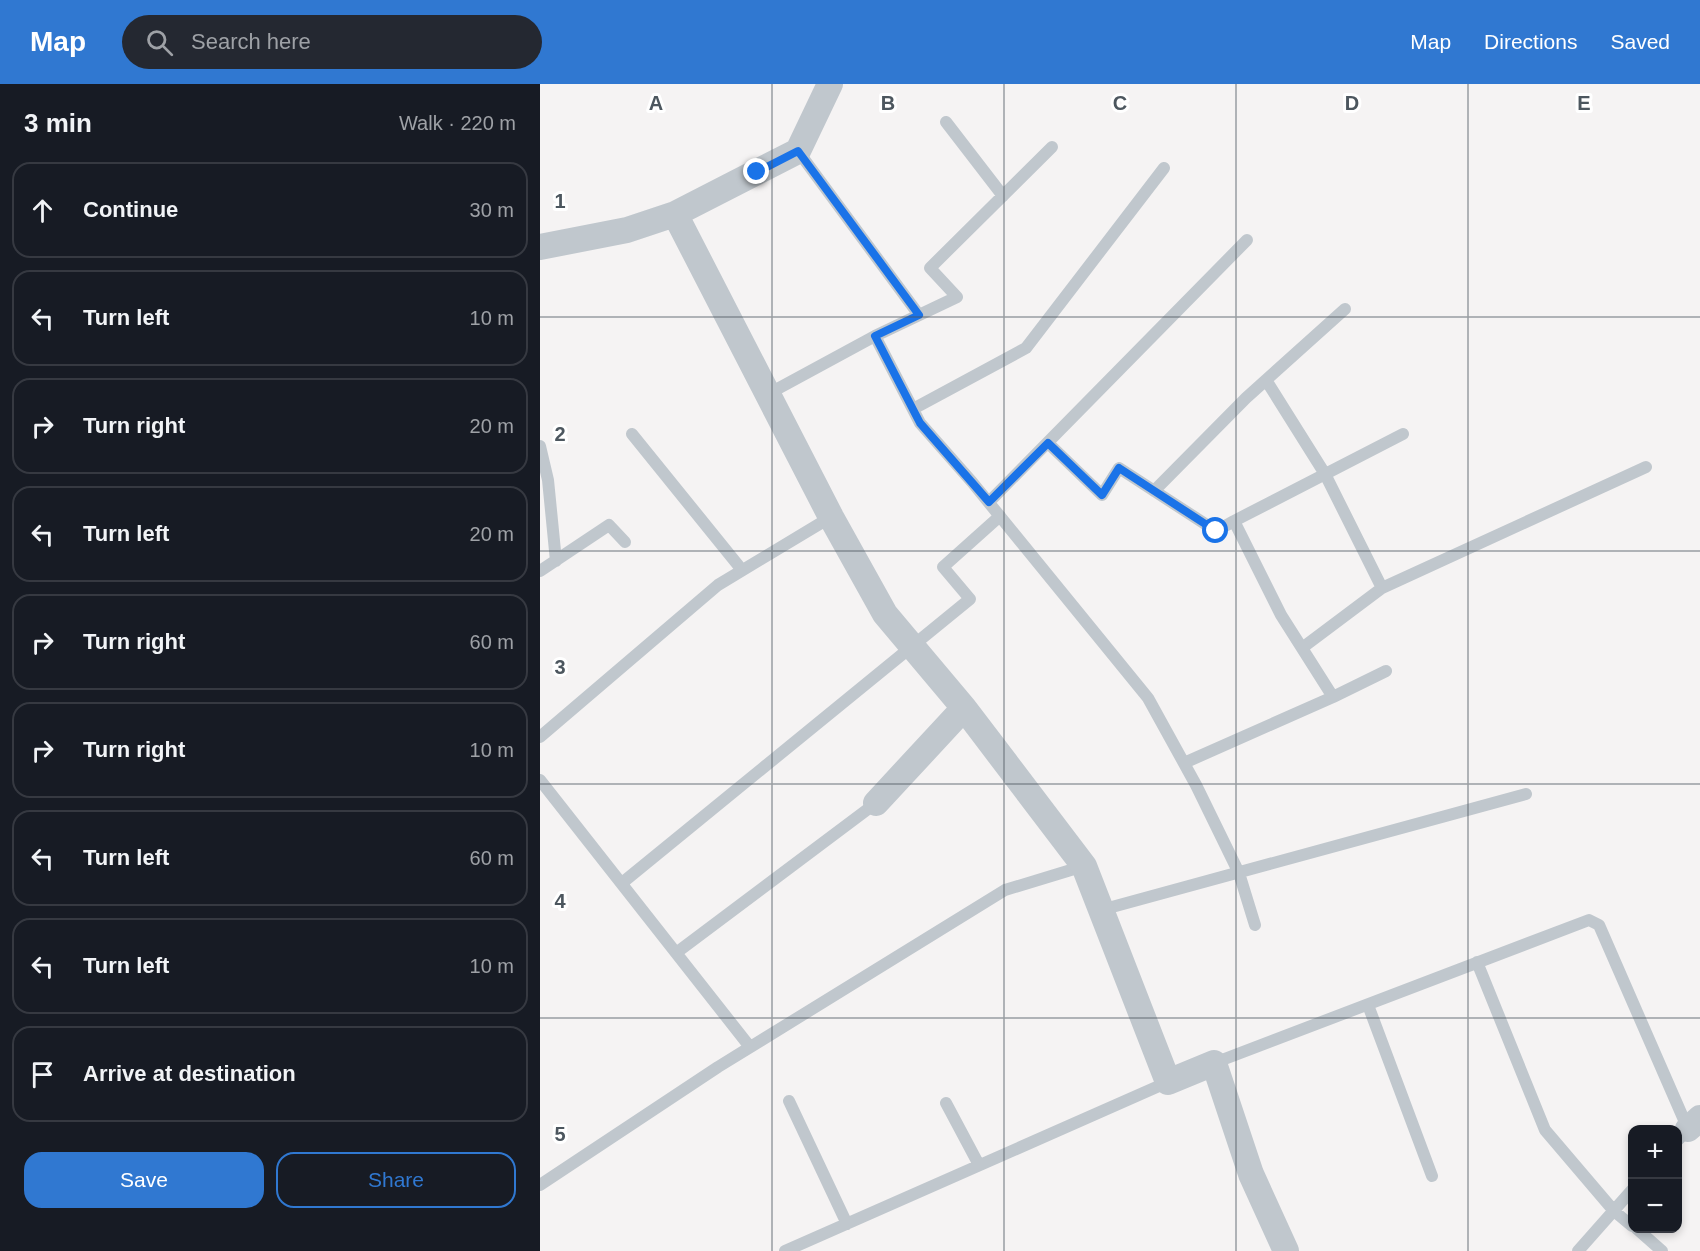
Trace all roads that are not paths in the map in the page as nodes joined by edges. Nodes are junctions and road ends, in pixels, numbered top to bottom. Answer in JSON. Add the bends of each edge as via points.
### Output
{"nodes":[{"id":1,"x":830,"y":84,"type":"edge"},
{"id":2,"x":946,"y":122,"type":"dead end"},
{"id":3,"x":1052,"y":147,"type":"dead end"},
{"id":4,"x":798,"y":151,"type":"junction"},
{"id":5,"x":1164,"y":168,"type":"dead end"},
{"id":6,"x":1003,"y":196,"type":"junction"},
{"id":7,"x":675,"y":214,"type":"junction"},
{"id":8,"x":1247,"y":240,"type":"dead end"},
{"id":9,"x":540,"y":247,"type":"edge"},
{"id":10,"x":1345,"y":309,"type":"dead end"},
{"id":11,"x":919,"y":315,"type":"junction"},
{"id":12,"x":875,"y":336,"type":"junction"},
{"id":13,"x":1266,"y":380,"type":"junction"},
{"id":14,"x":768,"y":394,"type":"junction"},
{"id":15,"x":913,"y":410,"type":"junction"},
{"id":16,"x":632,"y":434,"type":"dead end"},
{"id":17,"x":1403,"y":434,"type":"dead end"},
{"id":18,"x":1048,"y":443,"type":"junction"},
{"id":19,"x":540,"y":446,"type":"edge"},
{"id":20,"x":1646,"y":467,"type":"dead end"},
{"id":21,"x":1325,"y":474,"type":"junction"},
{"id":22,"x":1154,"y":491,"type":"junction"},
{"id":23,"x":989,"y":502,"type":"junction"},
{"id":24,"x":1000,"y":516,"type":"junction"},
{"id":25,"x":831,"y":517,"type":"junction"},
{"id":26,"x":1234,"y":521,"type":"junction"},
{"id":27,"x":625,"y":542,"type":"dead end"},
{"id":28,"x":556,"y":561,"type":"junction"},
{"id":29,"x":742,"y":570,"type":"junction"},
{"id":30,"x":540,"y":571,"type":"edge"},
{"id":31,"x":1382,"y":588,"type":"junction"},
{"id":32,"x":913,"y":647,"type":"junction"},
{"id":33,"x":1302,"y":648,"type":"junction"},
{"id":34,"x":1386,"y":671,"type":"dead end"},
{"id":35,"x":1333,"y":697,"type":"junction"},
{"id":36,"x":964,"y":708,"type":"junction"},
{"id":37,"x":540,"y":737,"type":"edge"},
{"id":38,"x":1184,"y":763,"type":"junction"},
{"id":39,"x":540,"y":780,"type":"edge"},
{"id":40,"x":1526,"y":794,"type":"dead end"},
{"id":41,"x":876,"y":802,"type":"joint"},
{"id":42,"x":1084,"y":866,"type":"junction"},
{"id":43,"x":1239,"y":873,"type":"junction"},
{"id":44,"x":622,"y":883,"type":"junction"},
{"id":45,"x":1101,"y":910,"type":"junction"},
{"id":46,"x":1255,"y":925,"type":"dead end"},
{"id":47,"x":676,"y":953,"type":"junction"},
{"id":48,"x":1477,"y":962,"type":"junction"},
{"id":49,"x":1368,"y":1005,"type":"junction"},
{"id":50,"x":750,"y":1047,"type":"junction"},
{"id":51,"x":1214,"y":1063,"type":"junction"},
{"id":52,"x":1168,"y":1082,"type":"junction"},
{"id":53,"x":789,"y":1101,"type":"dead end"},
{"id":54,"x":946,"y":1103,"type":"dead end"},
{"id":55,"x":1688,"y":1129,"type":"edge"},
{"id":56,"x":979,"y":1165,"type":"junction"},
{"id":57,"x":1432,"y":1176,"type":"dead end"},
{"id":58,"x":540,"y":1185,"type":"edge"},
{"id":59,"x":1628,"y":1194,"type":"edge"},
{"id":60,"x":1614,"y":1210,"type":"junction"},
{"id":61,"x":1628,"y":1222,"type":"edge"},
{"id":62,"x":847,"y":1224,"type":"junction"},
{"id":63,"x":1641,"y":1233,"type":"edge"},
{"id":64,"x":785,"y":1251,"type":"edge"},
{"id":65,"x":1286,"y":1251,"type":"edge"},
{"id":66,"x":1578,"y":1251,"type":"edge"},
{"id":67,"x":1662,"y":1251,"type":"edge"}],
"edges":[{"from":1,"to":4,"type":"street"},
{"from":2,"to":6,"type":"lane"},
{"from":3,"to":6,"type":"lane"},
{"from":4,"to":7,"type":"street"},
{"from":4,"to":11,"type":"lane"},
{"from":5,"to":15,"type":"lane","via":[[1026,348]]},
{"from":6,"to":11,"type":"lane","via":[[930,268],[957,297]]},
{"from":7,"to":9,"type":"street","via":[[627,230]]},
{"from":7,"to":14,"type":"street"},
{"from":8,"to":18,"type":"lane"},
{"from":10,"to":13,"type":"lane"},
{"from":11,"to":12,"type":"lane"},
{"from":12,"to":14,"type":"lane"},
{"from":12,"to":15,"type":"lane"},
{"from":13,"to":21,"type":"lane"},
{"from":13,"to":22,"type":"lane"},
{"from":14,"to":25,"type":"street"},
{"from":15,"to":23,"type":"lane"},
{"from":16,"to":29,"type":"lane"},
{"from":17,"to":21,"type":"lane"},
{"from":18,"to":22,"type":"lane","via":[[1102,495],[1119,468]]},
{"from":18,"to":23,"type":"lane"},
{"from":19,"to":28,"type":"lane","via":[[548,480]]},
{"from":20,"to":31,"type":"lane"},
{"from":21,"to":26,"type":"lane"},
{"from":21,"to":31,"type":"lane"},
{"from":22,"to":26,"type":"lane","via":[[1216,531]]},
{"from":23,"to":24,"type":"lane"},
{"from":24,"to":32,"type":"lane","via":[[943,567],[970,599]]},
{"from":24,"to":38,"type":"lane","via":[[1148,698]]},
{"from":25,"to":29,"type":"lane"},
{"from":25,"to":32,"type":"street","via":[[885,614]]},
{"from":26,"to":33,"type":"lane"},
{"from":27,"to":28,"type":"lane","via":[[609,525]]},
{"from":28,"to":30,"type":"lane"},
{"from":29,"to":37,"type":"lane","via":[[718,585]]},
{"from":31,"to":33,"type":"lane"},
{"from":32,"to":36,"type":"street"},
{"from":32,"to":44,"type":"lane"},
{"from":33,"to":35,"type":"lane"},
{"from":34,"to":35,"type":"lane"},
{"from":35,"to":38,"type":"lane"},
{"from":36,"to":41,"type":"street"},
{"from":36,"to":42,"type":"street"},
{"from":38,"to":43,"type":"lane"},
{"from":39,"to":44,"type":"lane"},
{"from":40,"to":43,"type":"lane"},
{"from":41,"to":47,"type":"lane"},
{"from":42,"to":45,"type":"street"},
{"from":42,"to":50,"type":"lane","via":[[1005,890]]},
{"from":43,"to":45,"type":"lane"},
{"from":43,"to":46,"type":"lane"},
{"from":44,"to":47,"type":"lane"},
{"from":45,"to":52,"type":"street"},
{"from":47,"to":50,"type":"lane"},
{"from":48,"to":49,"type":"lane"},
{"from":48,"to":55,"type":"lane","via":[[1589,920],[1599,925]]},
{"from":48,"to":60,"type":"lane","via":[[1545,1130]]},
{"from":49,"to":51,"type":"lane"},
{"from":49,"to":57,"type":"lane"},
{"from":50,"to":58,"type":"lane"},
{"from":51,"to":52,"type":"street"},
{"from":51,"to":65,"type":"street","via":[[1251,1174]]},
{"from":52,"to":56,"type":"lane"},
{"from":53,"to":62,"type":"lane"},
{"from":54,"to":56,"type":"lane"},
{"from":56,"to":62,"type":"lane"},
{"from":59,"to":60,"type":"lane"},
{"from":60,"to":61,"type":"lane"},
{"from":60,"to":66,"type":"lane"},
{"from":62,"to":64,"type":"lane"},
{"from":63,"to":67,"type":"lane"}]}
